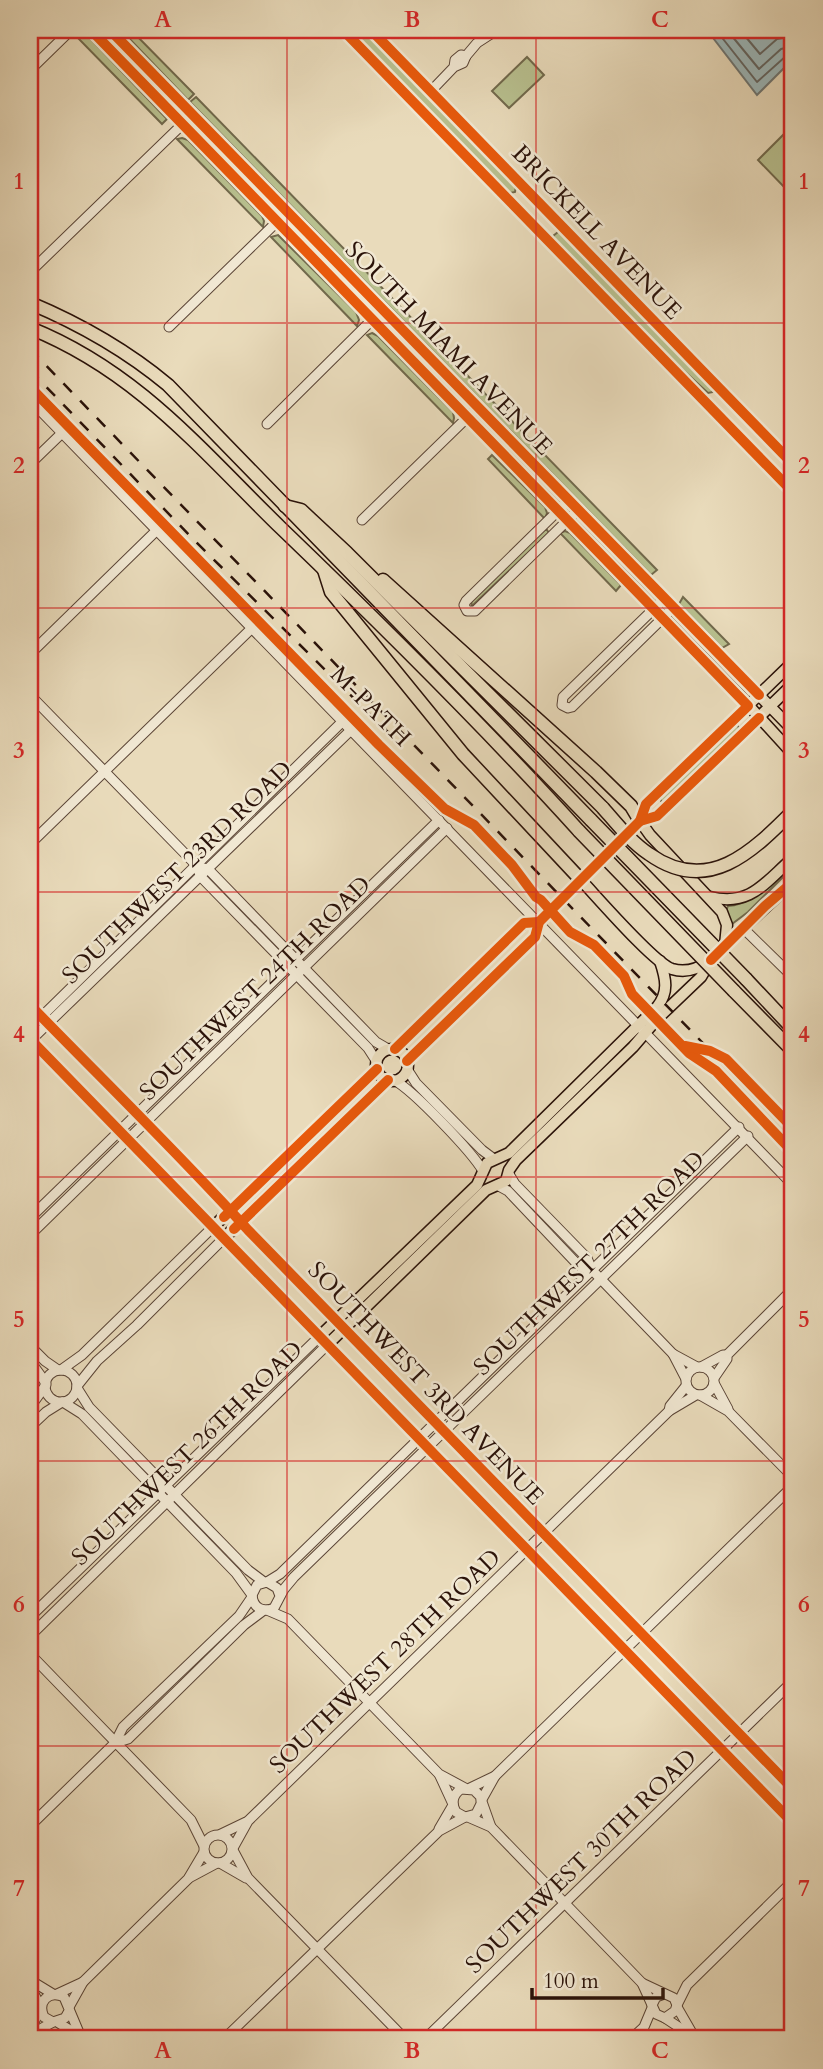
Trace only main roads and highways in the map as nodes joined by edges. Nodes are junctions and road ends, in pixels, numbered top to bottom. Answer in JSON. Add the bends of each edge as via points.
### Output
{"nodes":[{"id":1,"x":91,"y":30,"type":"edge"},
{"id":2,"x":110,"y":30,"type":"edge"},
{"id":3,"x":343,"y":30,"type":"edge"},
{"id":4,"x":371,"y":30,"type":"edge"},
{"id":5,"x":30,"y":303,"type":"edge"},
{"id":6,"x":30,"y":328,"type":"edge"},
{"id":7,"x":730,"y":399,"type":"junction"},
{"id":8,"x":716,"y":414,"type":"junction"},
{"id":9,"x":793,"y":464,"type":"edge"},
{"id":10,"x":793,"y":492,"type":"edge"},
{"id":11,"x":285,"y":506,"type":"junction"},
{"id":12,"x":347,"y":553,"type":"junction"},
{"id":13,"x":324,"y":569,"type":"junction"},
{"id":14,"x":793,"y":662,"type":"edge"},
{"id":15,"x":793,"y":684,"type":"edge"},
{"id":16,"x":759,"y":695,"type":"junction"},
{"id":17,"x":748,"y":706,"type":"junction"},
{"id":18,"x":771,"y":707,"type":"junction"},
{"id":19,"x":759,"y":718,"type":"junction"},
{"id":20,"x":793,"y":730,"type":"edge"},
{"id":21,"x":793,"y":754,"type":"edge"},
{"id":22,"x":793,"y":811,"type":"edge"},
{"id":23,"x":640,"y":821,"type":"junction"},
{"id":24,"x":793,"y":858,"type":"edge"},
{"id":25,"x":581,"y":880,"type":"junction"},
{"id":26,"x":793,"y":882,"type":"edge"},
{"id":27,"x":710,"y":897,"type":"junction"},
{"id":28,"x":539,"y":922,"type":"junction"},
{"id":29,"x":725,"y":945,"type":"junction"},
{"id":30,"x":711,"y":960,"type":"junction"},
{"id":31,"x":660,"y":961,"type":"junction"},
{"id":32,"x":30,"y":1006,"type":"edge"},
{"id":33,"x":643,"y":1029,"type":"junction"},
{"id":34,"x":793,"y":1029,"type":"edge"},
{"id":35,"x":30,"y":1037,"type":"edge"},
{"id":36,"x":392,"y":1049,"type":"junction"},
{"id":37,"x":793,"y":1051,"type":"edge"},
{"id":38,"x":377,"y":1065,"type":"junction"},
{"id":39,"x":407,"y":1065,"type":"junction"},
{"id":40,"x":391,"y":1080,"type":"junction"},
{"id":41,"x":496,"y":1159,"type":"junction"},
{"id":42,"x":483,"y":1172,"type":"junction"},
{"id":43,"x":509,"y":1172,"type":"junction"},
{"id":44,"x":496,"y":1185,"type":"junction"},
{"id":45,"x":231,"y":1210,"type":"junction"},
{"id":46,"x":241,"y":1222,"type":"junction"},
{"id":47,"x":213,"y":1227,"type":"junction"},
{"id":48,"x":224,"y":1238,"type":"junction"},
{"id":49,"x":341,"y":1324,"type":"junction"},
{"id":50,"x":324,"y":1340,"type":"junction"},
{"id":51,"x":793,"y":1789,"type":"edge"},
{"id":52,"x":793,"y":1823,"type":"edge"}],
"edges":[{"from":1,"to":17,"type":"main road","name":"SOUTH MIAMI AVENUE"},
{"from":2,"to":16,"type":"main road","name":"SOUTH MIAMI AVENUE"},
{"from":3,"to":8,"type":"main road","name":"BRICKELL AVENUE"},
{"from":4,"to":7,"type":"main road","name":"BRICKELL AVENUE"},
{"from":5,"to":11,"type":"highway","via":[[83,327],[168,386]]},
{"from":6,"to":13,"type":"highway","via":[[98,362],[161,409]]},
{"from":7,"to":8,"type":"main road"},
{"from":7,"to":9,"type":"main road","name":"BRICKELL AVENUE"},
{"from":8,"to":10,"type":"main road","name":"BRICKELL AVENUE"},
{"from":11,"to":12,"type":"highway","via":[[301,510]]},
{"from":11,"to":34,"type":"highway","bridge":true},
{"from":12,"to":22,"type":"highway","bridge":true,"via":[[652,856],[679,868],[727,865],[745,856]]},
{"from":12,"to":23,"type":"highway","via":[[360,559],[596,772]]},
{"from":13,"to":25,"type":"highway","via":[[331,592],[449,737]]},
{"from":13,"to":37,"type":"highway","bridge":true},
{"from":14,"to":16,"type":"main road"},
{"from":15,"to":18,"type":"main road"},
{"from":16,"to":17,"type":"main road"},
{"from":16,"to":18,"type":"main road","name":"SOUTH MIAMI AVENUE"},
{"from":17,"to":19,"type":"main road","name":"SOUTH MIAMI AVENUE"},
{"from":17,"to":23,"type":"main road","via":[[646,804]]},
{"from":18,"to":19,"type":"main road"},
{"from":18,"to":20,"type":"main road","name":"SOUTH MIAMI AVENUE"},
{"from":19,"to":21,"type":"main road","name":"SOUTH MIAMI AVENUE"},
{"from":19,"to":23,"type":"main road","via":[[657,816]]},
{"from":23,"to":25,"type":"main road"},
{"from":23,"to":27,"type":"main road"},
{"from":24,"to":27,"type":"main road","via":[[744,898]]},
{"from":25,"to":28,"type":"main road"},
{"from":25,"to":31,"type":"main road"},
{"from":26,"to":29,"type":"main road"},
{"from":27,"to":29,"type":"main road","via":[[726,920]]},
{"from":28,"to":36,"type":"main road","via":[[524,923]]},
{"from":28,"to":39,"type":"main road","via":[[535,936]]},
{"from":29,"to":30,"type":"main road"},
{"from":30,"to":31,"type":"main road","via":[[686,970]]},
{"from":30,"to":33,"type":"main road","via":[[701,977]]},
{"from":31,"to":33,"type":"main road","via":[[665,992]]},
{"from":32,"to":45,"type":"main road","name":"SOUTHWEST 3RD AVENUE"},
{"from":33,"to":41,"type":"main road","via":[[509,1153]]},
{"from":33,"to":43,"type":"main road"},
{"from":35,"to":47,"type":"main road","name":"SOUTHWEST 3RD AVENUE"},
{"from":36,"to":38,"type":"main road","via":[[382,1053]]},
{"from":36,"to":39,"type":"main road","via":[[402,1052]]},
{"from":38,"to":40,"type":"main road","via":[[381,1076]]},
{"from":38,"to":45,"type":"main road"},
{"from":39,"to":40,"type":"main road","via":[[402,1076]]},
{"from":40,"to":46,"type":"main road"},
{"from":41,"to":42,"type":"main road","via":[[487,1163]]},
{"from":41,"to":43,"type":"main road","via":[[505,1162]]},
{"from":42,"to":44,"type":"main road","via":[[486,1180]]},
{"from":42,"to":49,"type":"main road","name":"SOUTHWEST 26TH ROAD","via":[[477,1185]]},
{"from":43,"to":44,"type":"main road","via":[[504,1182]]},
{"from":44,"to":49,"type":"main road","name":"SOUTHWEST 26TH ROAD"},
{"from":45,"to":46,"type":"main road","name":"SOUTHWEST 3RD AVENUE"},
{"from":45,"to":47,"type":"main road"},
{"from":46,"to":48,"type":"main road"},
{"from":46,"to":49,"type":"main road","name":"SOUTHWEST 3RD AVENUE"},
{"from":47,"to":48,"type":"main road","name":"SOUTHWEST 3RD AVENUE"},
{"from":48,"to":50,"type":"main road","name":"SOUTHWEST 3RD AVENUE"},
{"from":49,"to":50,"type":"main road","name":"SOUTHWEST 26TH ROAD"},
{"from":49,"to":51,"type":"main road","name":"SOUTHWEST 3RD AVENUE"},
{"from":50,"to":52,"type":"main road","name":"SOUTHWEST 3RD AVENUE"}]}
